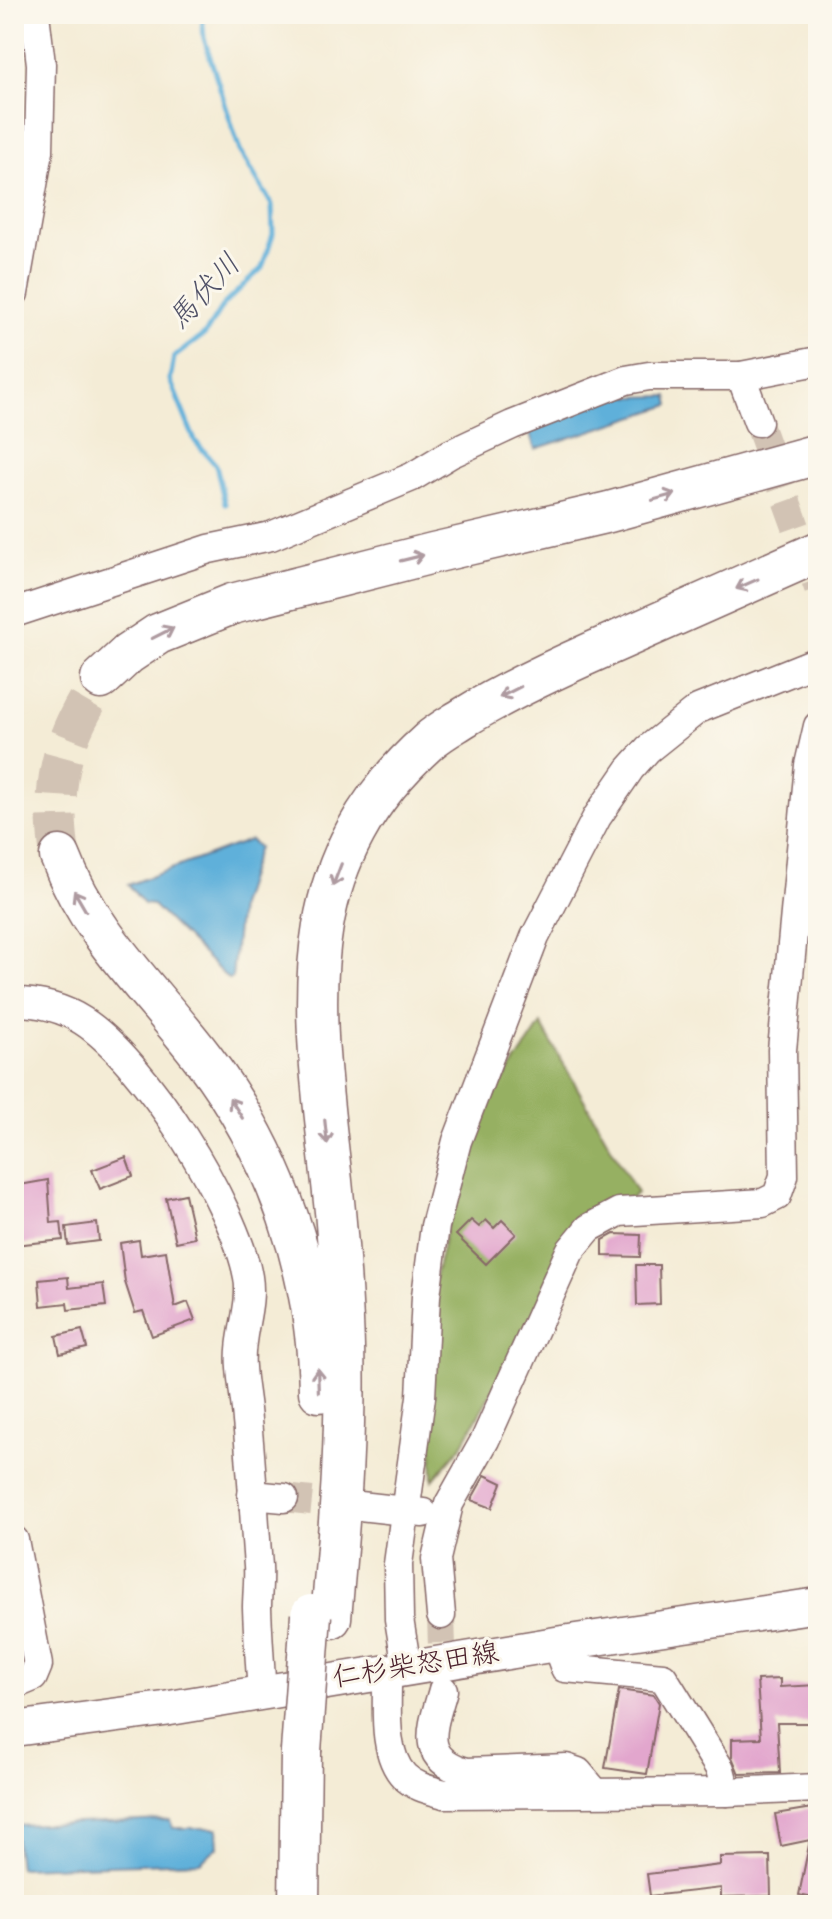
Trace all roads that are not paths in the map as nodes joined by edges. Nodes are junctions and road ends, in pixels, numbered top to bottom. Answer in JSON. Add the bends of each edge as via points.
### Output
{"nodes":[{"id":1,"x":35,"y":14,"type":"edge"},
{"id":2,"x":14,"y":293,"type":"edge"},
{"id":3,"x":818,"y":361,"type":"edge"},
{"id":4,"x":741,"y":376,"type":"junction"},
{"id":5,"x":758,"y":422,"type":"tunnel mouth"},
{"id":6,"x":818,"y":454,"type":"edge"},
{"id":7,"x":818,"y":552,"type":"edge"},
{"id":8,"x":14,"y":613,"type":"edge"},
{"id":9,"x":818,"y":661,"type":"edge"},
{"id":10,"x":101,"y":679,"type":"tunnel mouth"},
{"id":11,"x":818,"y":726,"type":"edge"},
{"id":12,"x":60,"y":856,"type":"tunnel mouth"},
{"id":13,"x":14,"y":1002,"type":"edge"},
{"id":14,"x":252,"y":1495,"type":"junction"},
{"id":15,"x":284,"y":1498,"type":"tunnel mouth"},
{"id":16,"x":360,"y":1506,"type":"tunnel mouth"},
{"id":17,"x":405,"y":1509,"type":"junction"},
{"id":18,"x":445,"y":1519,"type":"junction"},
{"id":19,"x":14,"y":1540,"type":"edge"},
{"id":20,"x":818,"y":1605,"type":"edge"},
{"id":21,"x":441,"y":1615,"type":"tunnel mouth"},
{"id":22,"x":321,"y":1616,"type":"junction"},
{"id":23,"x":556,"y":1644,"type":"junction"},
{"id":24,"x":397,"y":1670,"type":"junction"},
{"id":25,"x":14,"y":1685,"type":"edge"},
{"id":26,"x":443,"y":1690,"type":"tunnel mouth"},
{"id":27,"x":262,"y":1693,"type":"junction"},
{"id":28,"x":14,"y":1729,"type":"edge"},
{"id":29,"x":310,"y":1751,"type":"junction"},
{"id":30,"x":818,"y":1788,"type":"edge"},
{"id":31,"x":595,"y":1792,"type":"junction"},
{"id":32,"x":726,"y":1792,"type":"junction"},
{"id":33,"x":299,"y":1905,"type":"edge"},
{"id":34,"x":319,"y":1905,"type":"edge"}],
"edges":[{"from":1,"to":2,"type":"street","via":[[41,64],[39,151]]},
{"from":3,"to":4,"type":"street"},
{"from":4,"to":5,"type":"street"},
{"from":4,"to":8,"type":"street","via":[[626,380],[512,425],[412,477],[271,536],[218,546]]},
{"from":10,"to":6,"type":"highway","one_way":true,"via":[[158,634],[232,604],[609,512]]},
{"from":7,"to":22,"type":"highway","one_way":true,"via":[[485,705],[432,739],[388,783],[355,829],[333,882],[315,981],[338,1241],[345,1400],[341,1501]]},
{"from":9,"to":17,"type":"street","via":[[698,709],[648,749],[597,817],[545,916],[473,1095],[440,1202]]},
{"from":11,"to":18,"type":"street","via":[[809,765],[784,1020],[784,1176],[777,1196],[763,1203],[619,1212],[589,1228],[570,1251]]},
{"from":22,"to":12,"type":"highway","one_way":true,"via":[[319,1372],[314,1320],[289,1222],[272,1174],[237,1108],[92,921]]},
{"from":13,"to":14,"type":"street","via":[[70,1014],[110,1043],[171,1117],[219,1202],[249,1283],[240,1352]]},
{"from":14,"to":15,"type":"street"},
{"from":14,"to":27,"type":"street"},
{"from":16,"to":17,"type":"street"},
{"from":17,"to":18,"type":"street"},
{"from":17,"to":24,"type":"street","via":[[399,1543]]},
{"from":18,"to":21,"type":"street","via":[[436,1559]]},
{"from":19,"to":25,"type":"street","via":[[38,1665],[33,1677]]},
{"from":20,"to":23,"type":"main road","name":"仁杉柴怒田線"},
{"from":22,"to":29,"type":"highway","bridge":true},
{"from":23,"to":24,"type":"main road","name":"仁杉柴怒田線"},
{"from":23,"to":32,"type":"street","via":[[565,1668],[663,1677],[720,1769]]},
{"from":24,"to":27,"type":"main road","name":"仁杉柴怒田線"},
{"from":24,"to":31,"type":"street","via":[[389,1734],[393,1756],[404,1776],[422,1788],[444,1794]]},
{"from":26,"to":31,"type":"street","via":[[430,1735],[453,1769],[566,1768],[578,1772]]},
{"from":27,"to":28,"type":"main road","name":"仁杉柴怒田線"},
{"from":29,"to":33,"type":"highway"},
{"from":29,"to":34,"type":"highway"},
{"from":30,"to":32,"type":"street"},
{"from":31,"to":32,"type":"street"}]}
